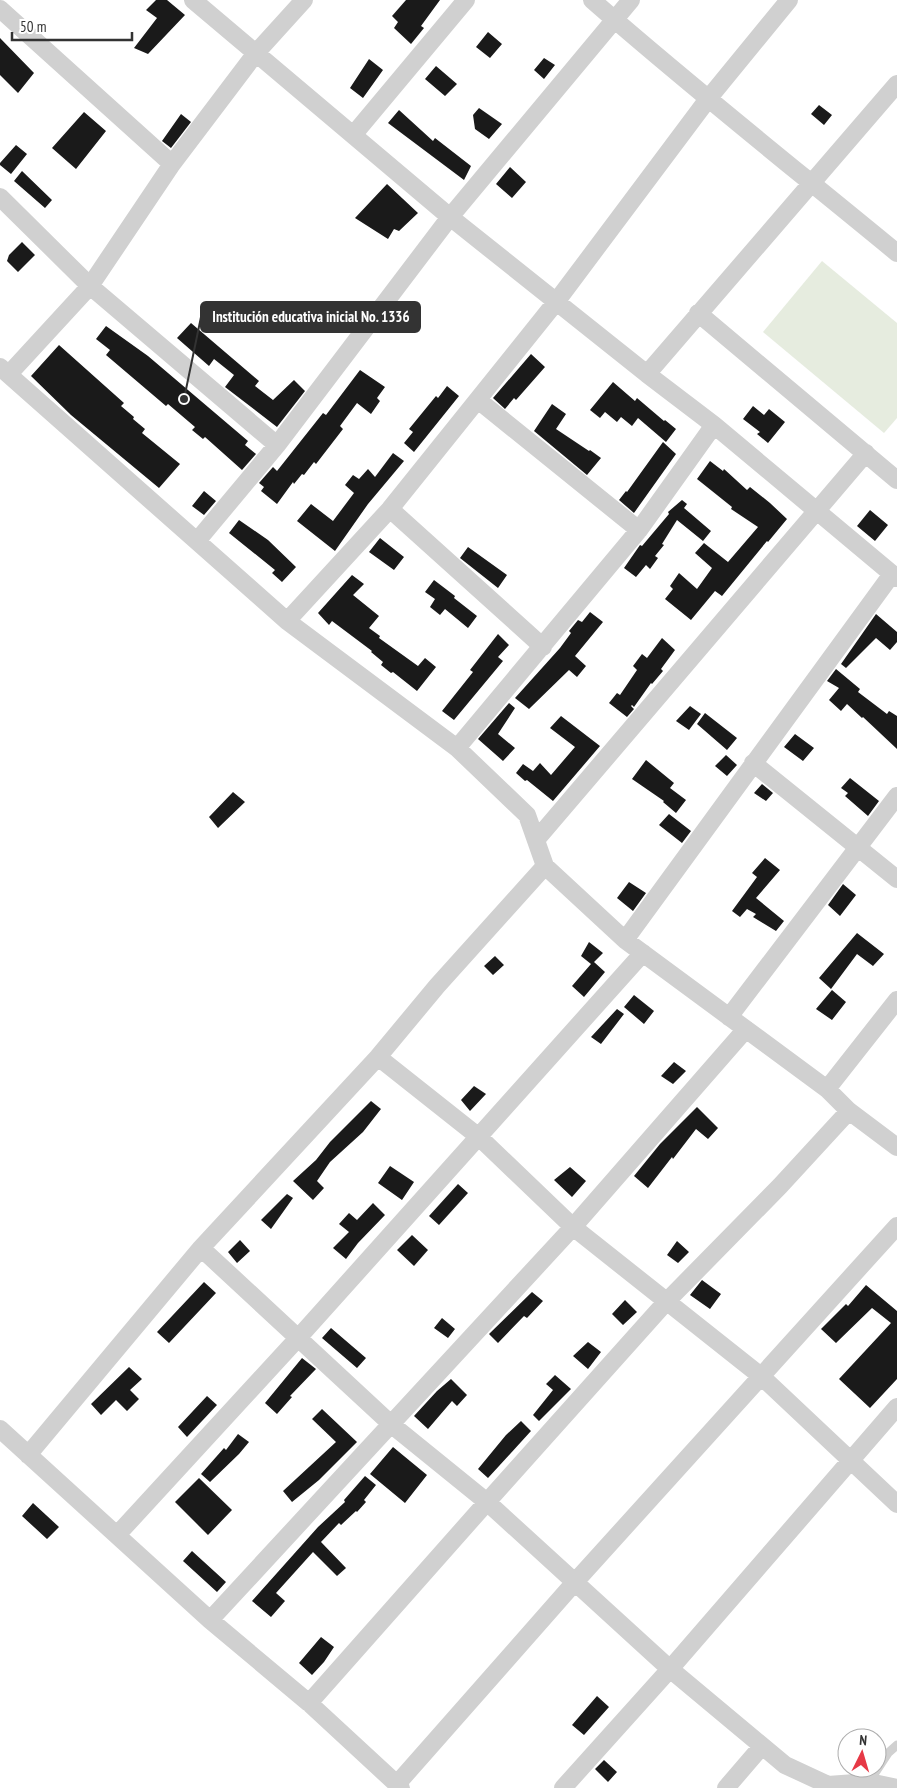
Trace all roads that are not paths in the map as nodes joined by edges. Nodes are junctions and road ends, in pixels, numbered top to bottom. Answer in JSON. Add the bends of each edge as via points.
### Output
{"nodes":[{"id":1,"x":193,"y":0,"type":"edge"},
{"id":2,"x":304,"y":0,"type":"edge"},
{"id":3,"x":466,"y":0,"type":"edge"},
{"id":4,"x":592,"y":0,"type":"edge"},
{"id":5,"x":631,"y":0,"type":"edge"},
{"id":6,"x":789,"y":0,"type":"edge"},
{"id":7,"x":0,"y":9,"type":"edge"},
{"id":8,"x":614,"y":20,"type":"junction"},
{"id":9,"x":256,"y":54,"type":"junction"},
{"id":10,"x":897,"y":84,"type":"edge"},
{"id":11,"x":708,"y":99,"type":"junction"},
{"id":12,"x":354,"y":134,"type":"junction"},
{"id":13,"x":172,"y":164,"type":"junction"},
{"id":14,"x":811,"y":182,"type":"junction"},
{"id":15,"x":0,"y":197,"type":"edge"},
{"id":16,"x":450,"y":217,"type":"junction"},
{"id":17,"x":897,"y":253,"type":"edge"},
{"id":18,"x":90,"y":286,"type":"junction"},
{"id":19,"x":556,"y":302,"type":"junction"},
{"id":20,"x":698,"y":314,"type":"junction"},
{"id":21,"x":4,"y":371,"type":"edge"},
{"id":22,"x":647,"y":374,"type":"junction"},
{"id":23,"x":478,"y":400,"type":"junction"},
{"id":24,"x":714,"y":425,"type":"junction"},
{"id":25,"x":277,"y":445,"type":"junction"},
{"id":26,"x":866,"y":453,"type":"junction"},
{"id":27,"x":897,"y":480,"type":"edge"},
{"id":28,"x":390,"y":510,"type":"junction"},
{"id":29,"x":818,"y":512,"type":"junction"},
{"id":30,"x":639,"y":530,"type":"junction"},
{"id":31,"x":197,"y":541,"type":"junction"},
{"id":32,"x":894,"y":576,"type":"edge"},
{"id":33,"x":287,"y":621,"type":"junction"},
{"id":34,"x":543,"y":647,"type":"junction"},
{"id":35,"x":458,"y":748,"type":"junction"},
{"id":36,"x":753,"y":763,"type":"junction"},
{"id":37,"x":897,"y":796,"type":"edge"},
{"id":38,"x":536,"y":840,"type":"junction"},
{"id":39,"x":858,"y":848,"type":"junction"},
{"id":40,"x":545,"y":866,"type":"junction"},
{"id":41,"x":897,"y":878,"type":"edge"},
{"id":42,"x":625,"y":940,"type":"junction"},
{"id":43,"x":644,"y":952,"type":"junction"},
{"id":44,"x":897,"y":1000,"type":"edge"},
{"id":45,"x":729,"y":1017,"type":"junction"},
{"id":46,"x":746,"y":1029,"type":"junction"},
{"id":47,"x":378,"y":1057,"type":"junction"},
{"id":48,"x":828,"y":1089,"type":"junction"},
{"id":49,"x":849,"y":1111,"type":"junction"},
{"id":50,"x":479,"y":1136,"type":"junction"},
{"id":51,"x":897,"y":1148,"type":"edge"},
{"id":52,"x":897,"y":1226,"type":"edge"},
{"id":53,"x":573,"y":1227,"type":"junction"},
{"id":54,"x":201,"y":1248,"type":"junction"},
{"id":55,"x":666,"y":1302,"type":"junction"},
{"id":56,"x":299,"y":1337,"type":"junction"},
{"id":57,"x":762,"y":1377,"type":"junction"},
{"id":58,"x":897,"y":1407,"type":"edge"},
{"id":59,"x":392,"y":1425,"type":"junction"},
{"id":60,"x":0,"y":1429,"type":"edge"},
{"id":61,"x":28,"y":1455,"type":"junction"},
{"id":62,"x":851,"y":1460,"type":"junction"},
{"id":63,"x":487,"y":1502,"type":"junction"},
{"id":64,"x":897,"y":1504,"type":"edge"},
{"id":65,"x":117,"y":1535,"type":"junction"},
{"id":66,"x":575,"y":1582,"type":"junction"},
{"id":67,"x":210,"y":1620,"type":"junction"},
{"id":68,"x":670,"y":1669,"type":"junction"},
{"id":69,"x":309,"y":1703,"type":"junction"},
{"id":70,"x":897,"y":1745,"type":"edge"},
{"id":71,"x":762,"y":1746,"type":"junction"},
{"id":72,"x":868,"y":1785,"type":"edge"},
{"id":73,"x":399,"y":1786,"type":"edge"},
{"id":74,"x":563,"y":1788,"type":"edge"},
{"id":75,"x":726,"y":1788,"type":"edge"},
{"id":76,"x":897,"y":1788,"type":"edge"}],
"edges":[{"from":1,"to":9,"type":"street"},
{"from":2,"to":9,"type":"street"},
{"from":3,"to":12,"type":"street"},
{"from":4,"to":8,"type":"street"},
{"from":5,"to":8,"type":"street"},
{"from":6,"to":11,"type":"street"},
{"from":7,"to":13,"type":"street"},
{"from":8,"to":11,"type":"street"},
{"from":8,"to":16,"type":"street"},
{"from":9,"to":12,"type":"street"},
{"from":9,"to":13,"type":"street"},
{"from":10,"to":14,"type":"street"},
{"from":11,"to":14,"type":"street"},
{"from":11,"to":19,"type":"street"},
{"from":12,"to":16,"type":"street"},
{"from":13,"to":18,"type":"street"},
{"from":14,"to":17,"type":"street"},
{"from":14,"to":20,"type":"street"},
{"from":15,"to":18,"type":"street"},
{"from":16,"to":19,"type":"street"},
{"from":16,"to":25,"type":"street"},
{"from":18,"to":21,"type":"street"},
{"from":18,"to":25,"type":"street"},
{"from":19,"to":22,"type":"street"},
{"from":19,"to":23,"type":"street"},
{"from":20,"to":22,"type":"street"},
{"from":20,"to":26,"type":"street"},
{"from":21,"to":31,"type":"street"},
{"from":22,"to":24,"type":"street"},
{"from":23,"to":28,"type":"street"},
{"from":23,"to":30,"type":"street"},
{"from":24,"to":29,"type":"street"},
{"from":24,"to":30,"type":"street"},
{"from":25,"to":31,"type":"street"},
{"from":26,"to":27,"type":"street"},
{"from":26,"to":29,"type":"street"},
{"from":28,"to":33,"type":"street"},
{"from":28,"to":34,"type":"street"},
{"from":29,"to":32,"type":"street"},
{"from":29,"to":38,"type":"street"},
{"from":30,"to":34,"type":"street"},
{"from":31,"to":33,"type":"street"},
{"from":32,"to":36,"type":"street"},
{"from":33,"to":35,"type":"street"},
{"from":34,"to":35,"type":"street"},
{"from":35,"to":38,"type":"street","via":[[527,815]]},
{"from":36,"to":39,"type":"street"},
{"from":36,"to":42,"type":"street"},
{"from":37,"to":39,"type":"street"},
{"from":38,"to":40,"type":"street"},
{"from":39,"to":41,"type":"street"},
{"from":39,"to":45,"type":"street"},
{"from":40,"to":42,"type":"street"},
{"from":40,"to":47,"type":"street"},
{"from":42,"to":43,"type":"street"},
{"from":43,"to":45,"type":"street"},
{"from":43,"to":50,"type":"street"},
{"from":44,"to":48,"type":"street"},
{"from":45,"to":46,"type":"street"},
{"from":46,"to":48,"type":"street"},
{"from":46,"to":53,"type":"street"},
{"from":47,"to":50,"type":"street"},
{"from":47,"to":54,"type":"street"},
{"from":48,"to":49,"type":"street"},
{"from":49,"to":51,"type":"street"},
{"from":49,"to":55,"type":"street"},
{"from":50,"to":53,"type":"street"},
{"from":50,"to":56,"type":"street"},
{"from":52,"to":57,"type":"street"},
{"from":53,"to":55,"type":"street"},
{"from":53,"to":59,"type":"street"},
{"from":54,"to":56,"type":"street"},
{"from":54,"to":61,"type":"street"},
{"from":55,"to":57,"type":"street"},
{"from":55,"to":63,"type":"street"},
{"from":56,"to":59,"type":"street"},
{"from":56,"to":65,"type":"street"},
{"from":57,"to":62,"type":"street"},
{"from":57,"to":66,"type":"street"},
{"from":58,"to":62,"type":"street"},
{"from":59,"to":63,"type":"street"},
{"from":59,"to":67,"type":"street"},
{"from":60,"to":61,"type":"street"},
{"from":61,"to":65,"type":"street"},
{"from":62,"to":64,"type":"street"},
{"from":62,"to":68,"type":"street"},
{"from":63,"to":66,"type":"street"},
{"from":63,"to":69,"type":"street"},
{"from":65,"to":67,"type":"street"},
{"from":66,"to":68,"type":"street"},
{"from":66,"to":73,"type":"street"},
{"from":67,"to":69,"type":"street"},
{"from":68,"to":71,"type":"street"},
{"from":68,"to":74,"type":"street"},
{"from":69,"to":73,"type":"street"},
{"from":70,"to":72,"type":"lane","via":[[888,1753]]},
{"from":71,"to":72,"type":"street","via":[[785,1765],[828,1785]]},
{"from":71,"to":75,"type":"street"},
{"from":72,"to":76,"type":"street"}]}
